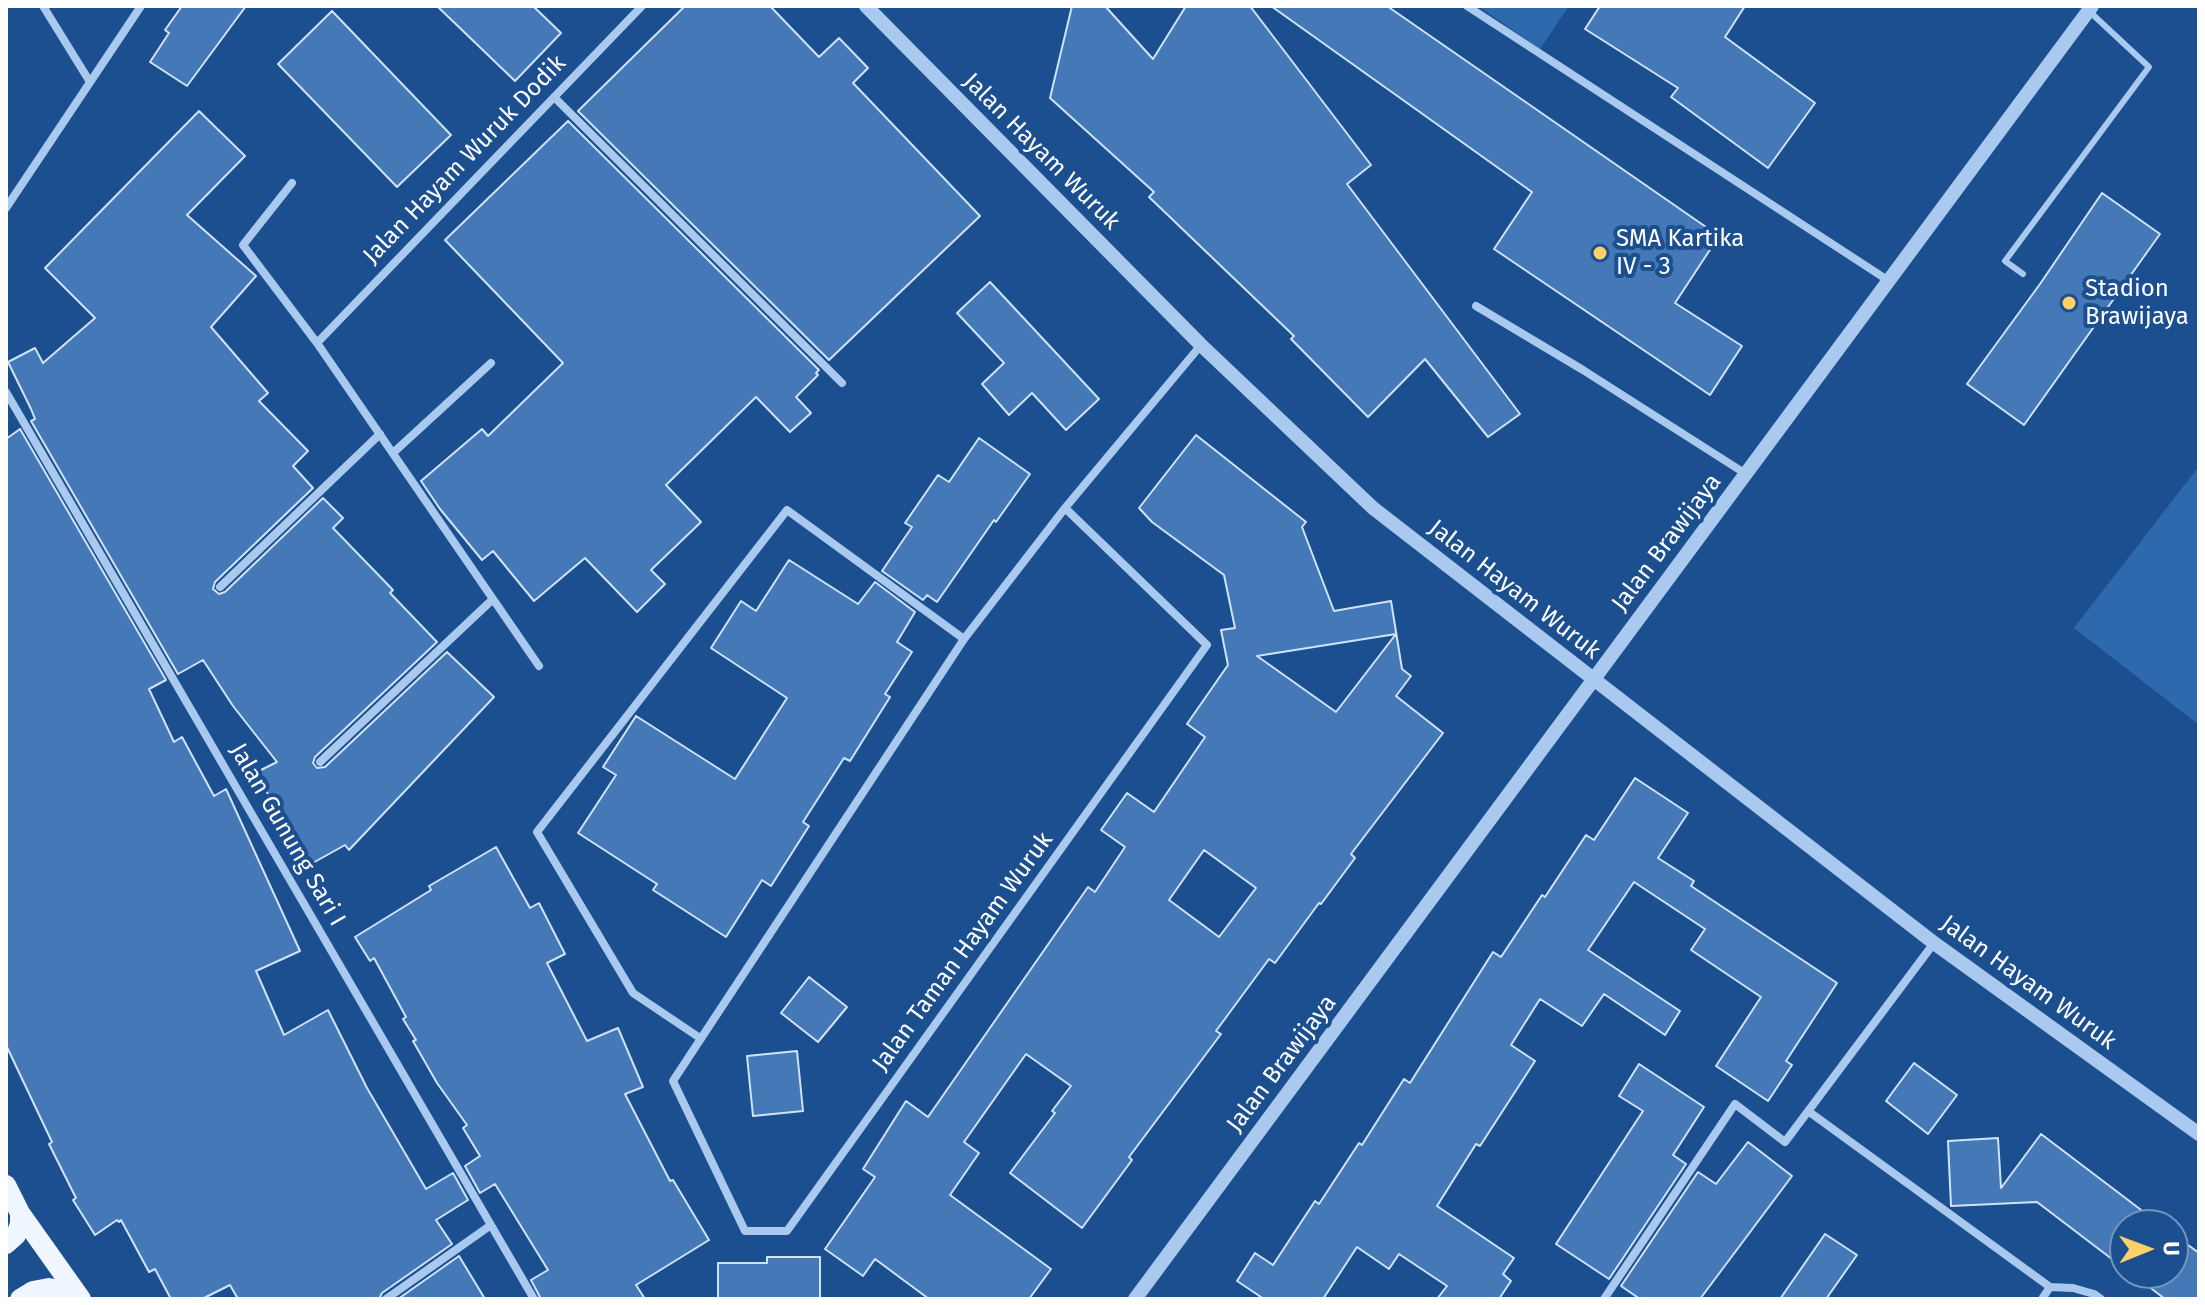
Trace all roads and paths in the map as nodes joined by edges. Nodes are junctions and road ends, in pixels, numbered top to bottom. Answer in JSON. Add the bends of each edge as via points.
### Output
{"nodes":[{"id":1,"x":43,"y":6,"type":"edge"},
{"id":2,"x":141,"y":6,"type":"edge"},
{"id":3,"x":642,"y":6,"type":"edge"},
{"id":4,"x":866,"y":6,"type":"edge"},
{"id":5,"x":1467,"y":6,"type":"edge"},
{"id":6,"x":2090,"y":8,"type":"edge"},
{"id":7,"x":90,"y":82,"type":"junction"},
{"id":8,"x":554,"y":97,"type":"junction"},
{"id":9,"x":292,"y":183,"type":"dead end"},
{"id":10,"x":6,"y":208,"type":"edge"},
{"id":11,"x":2023,"y":274,"type":"dead end"},
{"id":12,"x":1889,"y":281,"type":"junction"},
{"id":13,"x":1476,"y":306,"type":"dead end"},
{"id":14,"x":317,"y":343,"type":"junction"},
{"id":15,"x":1201,"y":345,"type":"junction"},
{"id":16,"x":491,"y":363,"type":"dead end"},
{"id":17,"x":842,"y":383,"type":"dead end"},
{"id":18,"x":6,"y":392,"type":"edge"},
{"id":19,"x":380,"y":434,"type":"junction"},
{"id":20,"x":393,"y":453,"type":"junction"},
{"id":21,"x":1746,"y":474,"type":"junction"},
{"id":22,"x":1065,"y":508,"type":"junction"},
{"id":23,"x":220,"y":587,"type":"dead end"},
{"id":24,"x":493,"y":599,"type":"junction"},
{"id":25,"x":964,"y":639,"type":"junction"},
{"id":26,"x":539,"y":666,"type":"dead end"},
{"id":27,"x":1594,"y":680,"type":"junction"},
{"id":28,"x":320,"y":762,"type":"dead end"},
{"id":29,"x":1934,"y":943,"type":"junction"},
{"id":30,"x":700,"y":1038,"type":"junction"},
{"id":31,"x":1808,"y":1111,"type":"junction"},
{"id":32,"x":2199,"y":1134,"type":"edge"},
{"id":33,"x":6,"y":1185,"type":"edge"},
{"id":34,"x":20,"y":1213,"type":"junction"},
{"id":35,"x":491,"y":1225,"type":"junction"},
{"id":36,"x":6,"y":1244,"type":"edge"},
{"id":37,"x":2050,"y":1287,"type":"junction"},
{"id":38,"x":20,"y":1299,"type":"edge"},
{"id":39,"x":80,"y":1299,"type":"edge"},
{"id":40,"x":386,"y":1299,"type":"edge"},
{"id":41,"x":534,"y":1299,"type":"edge"},
{"id":42,"x":1135,"y":1299,"type":"edge"},
{"id":43,"x":1604,"y":1299,"type":"edge"},
{"id":44,"x":2042,"y":1299,"type":"edge"},
{"id":45,"x":2101,"y":1299,"type":"edge"}],
"edges":[{"from":1,"to":7,"type":"street"},
{"from":2,"to":7,"type":"street"},
{"from":3,"to":8,"type":"street","name":"Jalan Hayam Wuruk Dodik"},
{"from":4,"to":15,"type":"street","name":"Jalan Hayam Wuruk"},
{"from":5,"to":12,"type":"street"},
{"from":6,"to":11,"type":"lane","via":[[2149,67],[2005,261]]},
{"from":6,"to":12,"type":"street","name":"Jalan Brawijaya"},
{"from":7,"to":10,"type":"street"},
{"from":8,"to":14,"type":"street","name":"Jalan Hayam Wuruk Dodik"},
{"from":8,"to":17,"type":"street"},
{"from":9,"to":14,"type":"street","via":[[243,245]]},
{"from":12,"to":21,"type":"street","name":"Jalan Brawijaya"},
{"from":13,"to":21,"type":"street"},
{"from":14,"to":19,"type":"street"},
{"from":15,"to":22,"type":"street","name":"Jalan Taman Hayam Wuruk"},
{"from":15,"to":27,"type":"street","name":"Jalan Hayam Wuruk","via":[[1373,508]]},
{"from":16,"to":20,"type":"street"},
{"from":18,"to":35,"type":"street","name":"Jalan Gunung Sari I"},
{"from":19,"to":20,"type":"street"},
{"from":19,"to":23,"type":"street"},
{"from":20,"to":24,"type":"street"},
{"from":21,"to":27,"type":"street","name":"Jalan Brawijaya"},
{"from":22,"to":25,"type":"street","name":"Jalan Taman Hayam Wuruk"},
{"from":22,"to":30,"type":"street","name":"Jalan Taman Hayam Wuruk","via":[[1207,645],[787,1231],[745,1231],[673,1081]]},
{"from":24,"to":26,"type":"street"},
{"from":24,"to":28,"type":"street"},
{"from":25,"to":30,"type":"street","name":"Jalan Taman Hayam Wuruk"},
{"from":25,"to":30,"type":"street","via":[[787,510],[537,832],[633,993]]},
{"from":27,"to":29,"type":"street","name":"Jalan Hayam Wuruk"},
{"from":27,"to":42,"type":"street","name":"Jalan Brawijaya"},
{"from":29,"to":31,"type":"street"},
{"from":29,"to":32,"type":"street","name":"Jalan Hayam Wuruk"},
{"from":31,"to":37,"type":"street"},
{"from":31,"to":43,"type":"street","via":[[1785,1142],[1735,1104]]},
{"from":33,"to":34,"type":"main road"},
{"from":34,"to":36,"type":"main road","via":[[16,1235]]},
{"from":34,"to":39,"type":"main road"},
{"from":35,"to":40,"type":"street"},
{"from":35,"to":41,"type":"street","name":"Jalan Gunung Sari I"},
{"from":37,"to":44,"type":"street"},
{"from":37,"to":45,"type":"street","via":[[2073,1288]]},
{"from":38,"to":39,"type":"main road","via":[[49,1288]]}]}
